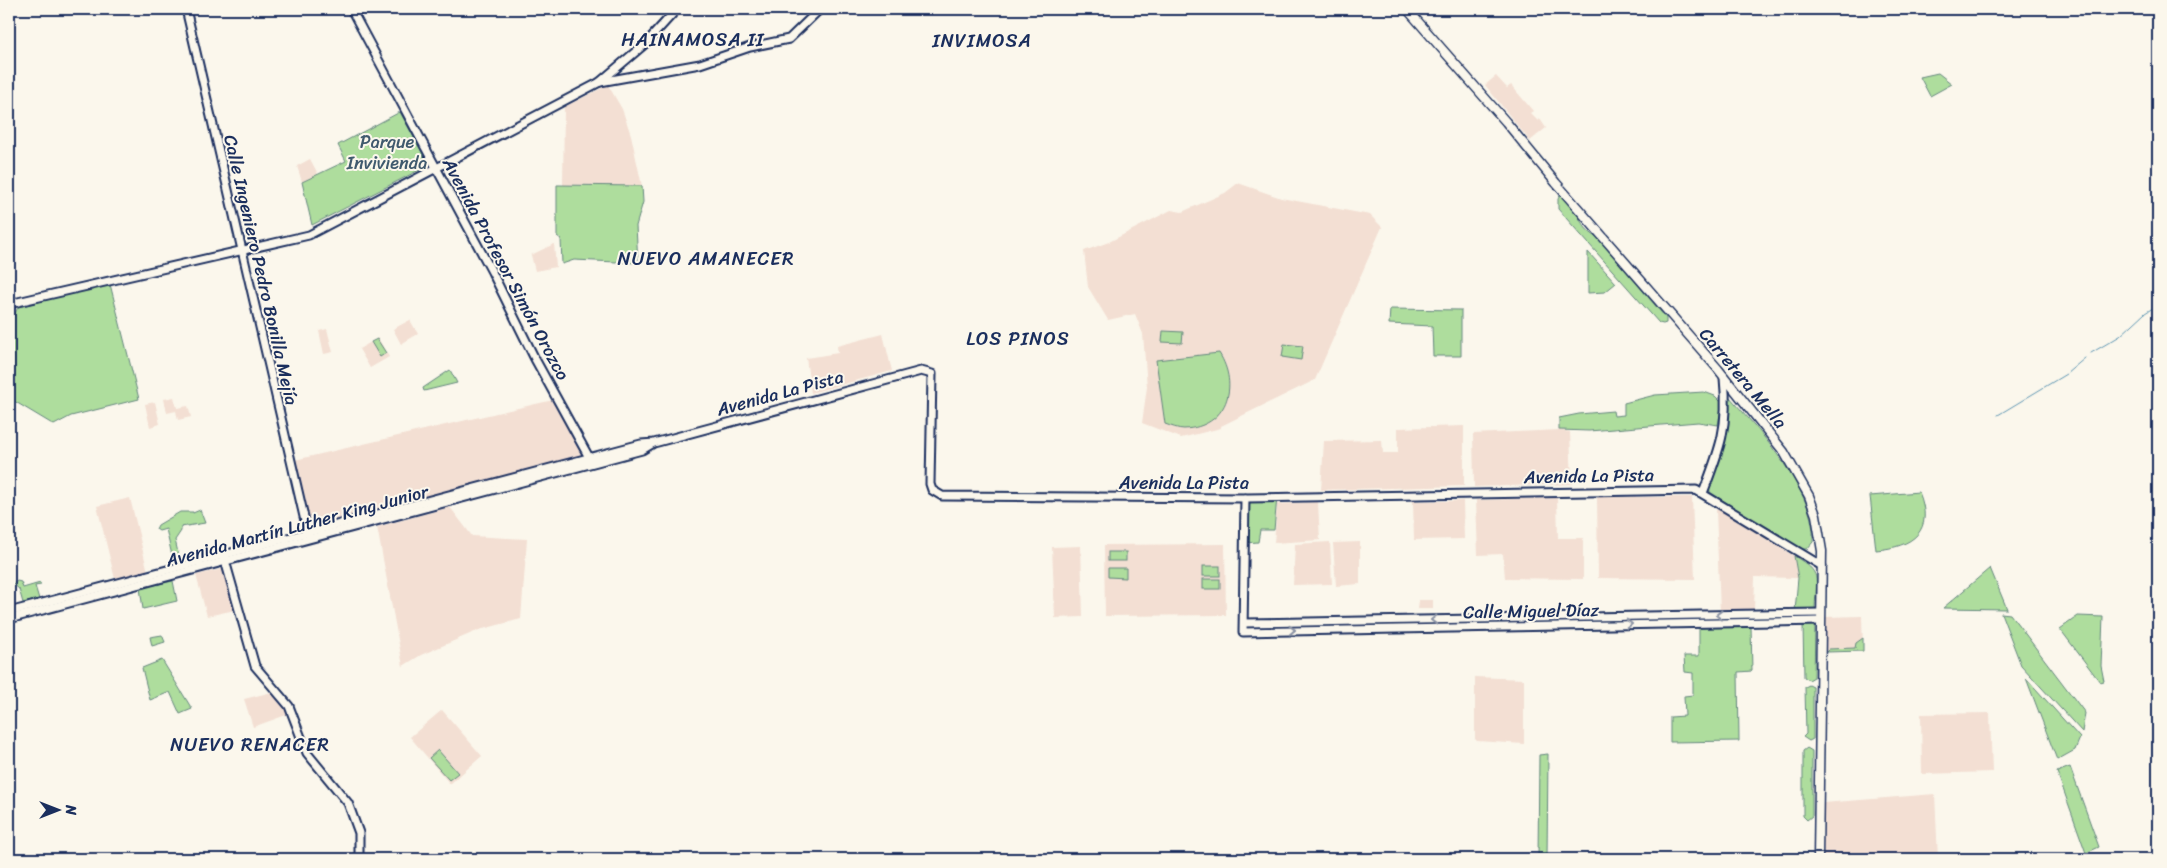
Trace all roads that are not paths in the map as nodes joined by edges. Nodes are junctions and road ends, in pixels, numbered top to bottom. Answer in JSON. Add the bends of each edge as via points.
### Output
{"nodes":[{"id":1,"x":186,"y":9,"type":"edge"},
{"id":2,"x":351,"y":9,"type":"edge"},
{"id":3,"x":677,"y":9,"type":"edge"},
{"id":4,"x":820,"y":9,"type":"edge"},
{"id":5,"x":1407,"y":9,"type":"edge"},
{"id":6,"x":600,"y":82,"type":"junction"},
{"id":7,"x":436,"y":168,"type":"junction"},
{"id":8,"x":241,"y":250,"type":"junction"},
{"id":9,"x":9,"y":304,"type":"edge"},
{"id":10,"x":1724,"y":378,"type":"junction"},
{"id":11,"x":591,"y":460,"type":"junction"},
{"id":12,"x":1703,"y":493,"type":"junction"},
{"id":13,"x":1246,"y":498,"type":"junction"},
{"id":14,"x":308,"y":535,"type":"junction"},
{"id":15,"x":224,"y":558,"type":"junction"},
{"id":16,"x":1822,"y":566,"type":"junction"},
{"id":17,"x":9,"y":612,"type":"edge"},
{"id":18,"x":1820,"y":617,"type":"junction"},
{"id":19,"x":9,"y":619,"type":"edge"},
{"id":20,"x":1244,"y":621,"type":"junction"},
{"id":21,"x":359,"y":859,"type":"edge"},
{"id":22,"x":1818,"y":859,"type":"edge"}],
"edges":[{"from":1,"to":8,"type":"street","name":"Calle Ingeniero Pedro Bonilla Mejía"},
{"from":2,"to":7,"type":"street","name":"Avenida Profesor Simón Orozco"},
{"from":3,"to":6,"type":"street","via":[[646,42]]},
{"from":4,"to":6,"type":"street","via":[[789,39],[750,47],[700,64]]},
{"from":5,"to":10,"type":"main road","name":"Carretera Mella"},
{"from":6,"to":7,"type":"street"},
{"from":7,"to":8,"type":"street","via":[[309,235]]},
{"from":7,"to":11,"type":"street","name":"Avenida Profesor Simón Orozco"},
{"from":8,"to":9,"type":"street"},
{"from":8,"to":14,"type":"street","name":"Calle Ingeniero Pedro Bonilla Mejía"},
{"from":10,"to":12,"type":"street","via":[[1726,410],[1723,438]]},
{"from":10,"to":16,"type":"main road","name":"Carretera Mella","via":[[1784,452],[1806,488],[1816,515]]},
{"from":11,"to":13,"type":"street","name":"Avenida La Pista","via":[[921,370],[932,374],[930,484],[937,495],[975,498]]},
{"from":11,"to":14,"type":"street","name":"Avenida Martín Luther King Junior"},
{"from":12,"to":13,"type":"street","name":"Avenida La Pista","via":[[1691,489]]},
{"from":12,"to":16,"type":"street","name":"Avenida La Pista"},
{"from":13,"to":20,"type":"street"},
{"from":14,"to":15,"type":"street","name":"Avenida Martín Luther King Junior"},
{"from":15,"to":17,"type":"street","name":"Avenida Martín Luther King Junior"},
{"from":15,"to":19,"type":"street","name":"Avenida Martín Luther King Junior"},
{"from":15,"to":21,"type":"street","via":[[255,666],[289,706],[308,753],[348,803],[359,833]]},
{"from":16,"to":18,"type":"main road","name":"Carretera Mella"},
{"from":18,"to":20,"type":"street","name":"Calle Miguel Díaz","one_way":true},
{"from":20,"to":18,"type":"street","name":"Calle Miguel Díaz","one_way":true,"via":[[1243,632]]},
{"from":18,"to":22,"type":"main road","name":"Carretera Mella"}]}
